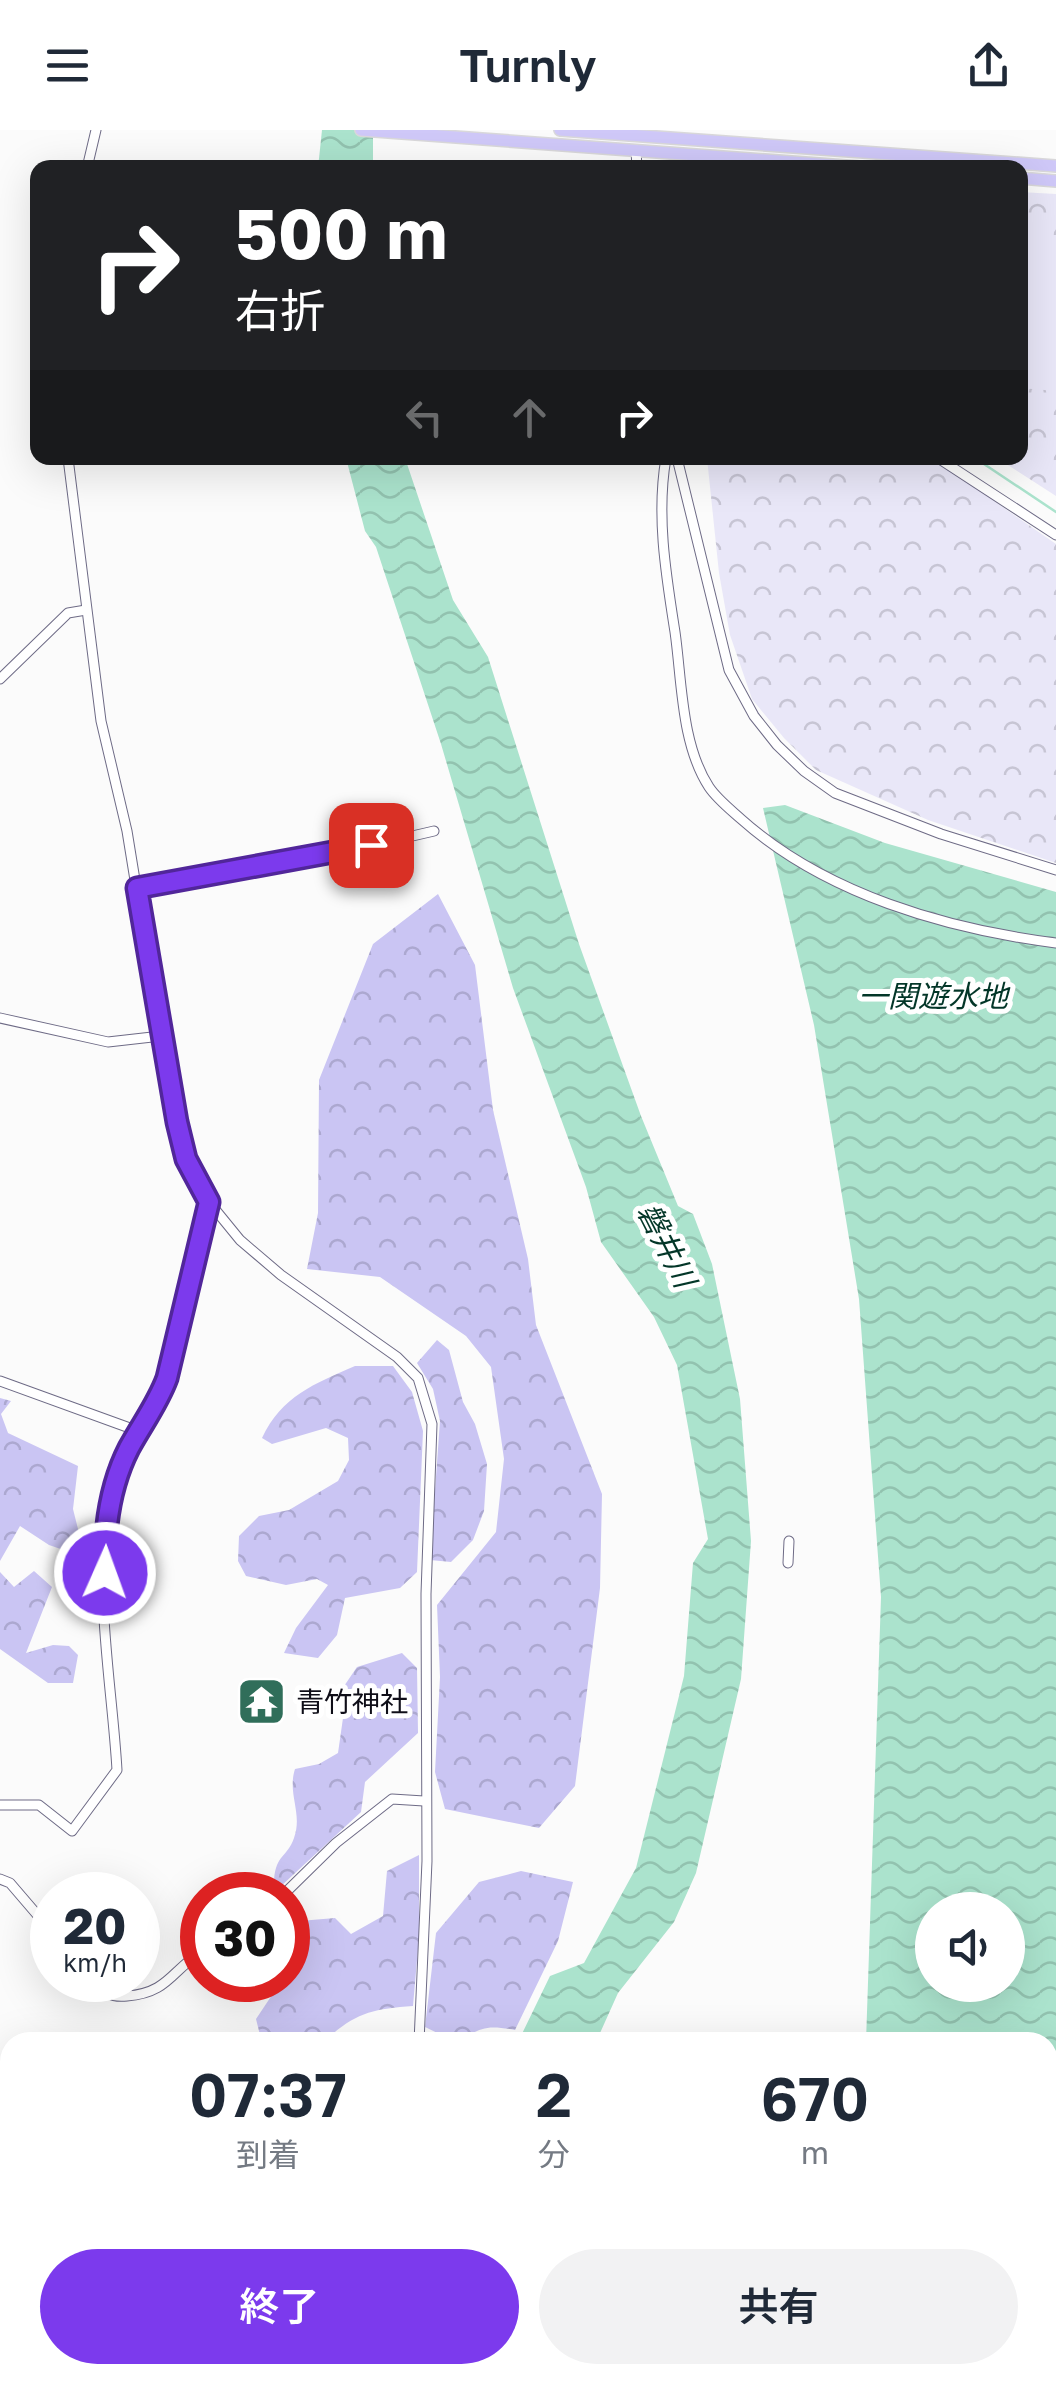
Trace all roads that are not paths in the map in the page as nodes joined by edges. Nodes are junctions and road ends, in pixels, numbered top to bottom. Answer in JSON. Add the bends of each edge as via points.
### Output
{"nodes":[{"id":1,"x":96,"y":130,"type":"edge"},
{"id":2,"x":361,"y":130,"type":"edge"},
{"id":3,"x":560,"y":130,"type":"edge"},
{"id":4,"x":636,"y":150,"type":"junction"},
{"id":5,"x":88,"y":160,"type":"edge"},
{"id":6,"x":636,"y":160,"type":"edge"},
{"id":7,"x":768,"y":160,"type":"edge"},
{"id":8,"x":974,"y":160,"type":"edge"},
{"id":9,"x":1028,"y":164,"type":"edge"},
{"id":10,"x":1056,"y":166,"type":"edge"},
{"id":11,"x":1028,"y":178,"type":"edge"},
{"id":12,"x":1056,"y":180,"type":"edge"},
{"id":13,"x":69,"y":465,"type":"edge"},
{"id":14,"x":666,"y":465,"type":"edge"},
{"id":15,"x":679,"y":465,"type":"edge"},
{"id":16,"x":949,"y":465,"type":"edge"},
{"id":17,"x":1056,"y":535,"type":"edge"},
{"id":18,"x":86,"y":610,"type":"junction"},
{"id":19,"x":0,"y":679,"type":"edge"},
{"id":20,"x":434,"y":832,"type":"dead end"},
{"id":21,"x":1056,"y":870,"type":"edge"},
{"id":22,"x":137,"y":888,"type":"junction"},
{"id":23,"x":1056,"y":943,"type":"edge"},
{"id":24,"x":0,"y":1018,"type":"edge"},
{"id":25,"x":160,"y":1036,"type":"junction"},
{"id":26,"x":209,"y":1202,"type":"junction"},
{"id":27,"x":0,"y":1381,"type":"edge"},
{"id":28,"x":138,"y":1431,"type":"junction"},
{"id":29,"x":788,"y":1541,"type":"dead end"},
{"id":30,"x":788,"y":1563,"type":"dead end"},
{"id":31,"x":424,"y":1802,"type":"junction"},
{"id":32,"x":0,"y":1805,"type":"edge"},
{"id":33,"x":306,"y":1872,"type":"edge"},
{"id":34,"x":0,"y":1879,"type":"edge"},
{"id":35,"x":30,"y":1906,"type":"edge"},
{"id":36,"x":180,"y":1970,"type":"edge"},
{"id":37,"x":160,"y":1986,"type":"edge"},
{"id":38,"x":419,"y":2032,"type":"edge"}],
"edges":[{"from":1,"to":5,"type":"street"},
{"from":2,"to":4,"type":"main road"},
{"from":3,"to":8,"type":"main road"},
{"from":4,"to":6,"type":"street"},
{"from":4,"to":7,"type":"main road"},
{"from":9,"to":10,"type":"main road"},
{"from":11,"to":12,"type":"main road"},
{"from":13,"to":18,"type":"street"},
{"from":14,"to":23,"type":"street","via":[[662,523],[690,744],[710,788],[796,863],[844,886],[899,908]]},
{"from":15,"to":21,"type":"street","via":[[729,670],[777,746],[835,793]]},
{"from":16,"to":17,"type":"street"},
{"from":18,"to":19,"type":"street","via":[[68,612]]},
{"from":18,"to":22,"type":"street","via":[[101,721]]},
{"from":20,"to":22,"type":"street"},
{"from":22,"to":25,"type":"street"},
{"from":24,"to":25,"type":"street","via":[[108,1042]]},
{"from":25,"to":26,"type":"street","via":[[186,1159]]},
{"from":26,"to":28,"type":"street","via":[[174,1358]]},
{"from":26,"to":31,"type":"street","via":[[281,1275],[397,1356],[427,1398],[432,1424]]},
{"from":27,"to":28,"type":"street"},
{"from":28,"to":32,"type":"street","via":[[116,1478],[104,1550],[117,1770],[72,1832],[39,1805]]},
{"from":29,"to":30,"type":"street"},
{"from":31,"to":33,"type":"street","via":[[392,1799]]},
{"from":31,"to":38,"type":"street"},
{"from":34,"to":35,"type":"street"},
{"from":36,"to":37,"type":"street"}]}
